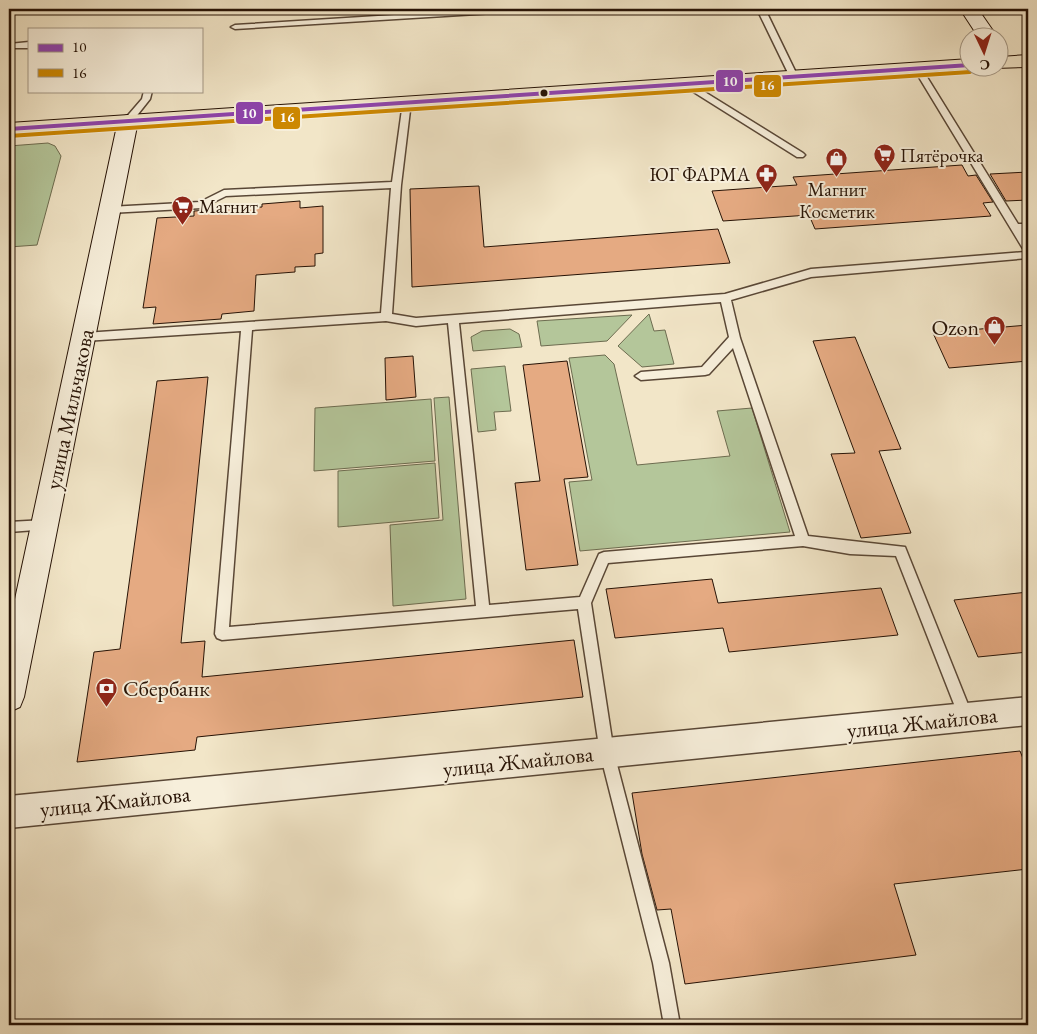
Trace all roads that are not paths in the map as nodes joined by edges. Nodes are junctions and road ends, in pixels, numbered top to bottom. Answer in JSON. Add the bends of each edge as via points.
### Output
{"nodes":[{"id":1,"x":524,"y":9,"type":"edge"},
{"id":2,"x":761,"y":9,"type":"edge"},
{"id":3,"x":969,"y":9,"type":"edge"},
{"id":4,"x":234,"y":27,"type":"dead end"},
{"id":5,"x":982,"y":28,"type":"edge"},
{"id":6,"x":28,"y":45,"type":"edge"},
{"id":7,"x":9,"y":46,"type":"edge"},
{"id":8,"x":1010,"y":60,"type":"edge"},
{"id":9,"x":1028,"y":61,"type":"edge"},
{"id":10,"x":960,"y":66,"type":"edge"},
{"id":11,"x":918,"y":69,"type":"junction"},
{"id":12,"x":794,"y":77,"type":"junction"},
{"id":13,"x":687,"y":84,"type":"junction"},
{"id":14,"x":148,"y":92,"type":"edge"},
{"id":15,"x":407,"y":102,"type":"junction"},
{"id":16,"x":128,"y":121,"type":"junction"},
{"id":17,"x":9,"y":129,"type":"edge"},
{"id":18,"x":800,"y":156,"type":"dead end"},
{"id":19,"x":396,"y":185,"type":"junction"},
{"id":20,"x":109,"y":210,"type":"junction"},
{"id":21,"x":1028,"y":227,"type":"edge"},
{"id":22,"x":1015,"y":228,"type":"junction"},
{"id":23,"x":1028,"y":249,"type":"edge"},
{"id":24,"x":1028,"y":255,"type":"edge"},
{"id":25,"x":725,"y":298,"type":"junction"},
{"id":26,"x":386,"y":317,"type":"junction"},
{"id":27,"x":454,"y":318,"type":"junction"},
{"id":28,"x":246,"y":326,"type":"junction"},
{"id":29,"x":84,"y":337,"type":"junction"},
{"id":30,"x":735,"y":338,"type":"junction"},
{"id":31,"x":641,"y":376,"type":"dead end"},
{"id":32,"x":45,"y":525,"type":"junction"},
{"id":33,"x":9,"y":528,"type":"edge"},
{"id":34,"x":804,"y":541,"type":"junction"},
{"id":35,"x":584,"y":603,"type":"junction"},
{"id":36,"x":482,"y":611,"type":"junction"},
{"id":37,"x":9,"y":697,"type":"edge"},
{"id":38,"x":1028,"y":711,"type":"edge"},
{"id":39,"x":966,"y":717,"type":"junction"},
{"id":40,"x":607,"y":753,"type":"junction"},
{"id":41,"x":9,"y":812,"type":"edge"},
{"id":42,"x":672,"y":1025,"type":"edge"}],
"edges":[{"from":1,"to":4,"type":"lane"},
{"from":2,"to":12,"type":"lane"},
{"from":3,"to":5,"type":"street"},
{"from":6,"to":7,"type":"lane"},
{"from":8,"to":9,"type":"main road"},
{"from":10,"to":11,"type":"main road"},
{"from":11,"to":12,"type":"main road"},
{"from":11,"to":22,"type":"lane"},
{"from":12,"to":13,"type":"main road"},
{"from":13,"to":15,"type":"main road"},
{"from":13,"to":18,"type":"lane"},
{"from":14,"to":16,"type":"lane"},
{"from":15,"to":16,"type":"main road"},
{"from":15,"to":19,"type":"lane"},
{"from":16,"to":17,"type":"main road"},
{"from":16,"to":20,"type":"street","name":"улица Мильчакова"},
{"from":19,"to":20,"type":"lane","via":[[224,193],[202,205]]},
{"from":19,"to":26,"type":"lane"},
{"from":20,"to":29,"type":"street","name":"улица Мильчакова"},
{"from":21,"to":22,"type":"lane"},
{"from":22,"to":23,"type":"lane"},
{"from":24,"to":25,"type":"lane","via":[[811,273]]},
{"from":25,"to":27,"type":"lane"},
{"from":25,"to":30,"type":"lane"},
{"from":26,"to":27,"type":"lane","via":[[416,322]]},
{"from":26,"to":28,"type":"lane"},
{"from":27,"to":36,"type":"lane"},
{"from":28,"to":29,"type":"lane"},
{"from":28,"to":36,"type":"lane","via":[[222,634]]},
{"from":29,"to":32,"type":"street","name":"улица Мильчакова"},
{"from":30,"to":31,"type":"lane","via":[[705,371]]},
{"from":30,"to":34,"type":"lane"},
{"from":32,"to":33,"type":"lane"},
{"from":32,"to":37,"type":"street","name":"улица Мильчакова"},
{"from":34,"to":35,"type":"lane","via":[[604,558]]},
{"from":34,"to":39,"type":"lane","via":[[900,551]]},
{"from":35,"to":36,"type":"lane"},
{"from":35,"to":40,"type":"lane"},
{"from":38,"to":39,"type":"street","name":"улица Жмайлова"},
{"from":39,"to":40,"type":"street","name":"улица Жмайлова"},
{"from":40,"to":41,"type":"street","name":"улица Жмайлова"},
{"from":40,"to":42,"type":"lane","via":[[661,963]]}]}
